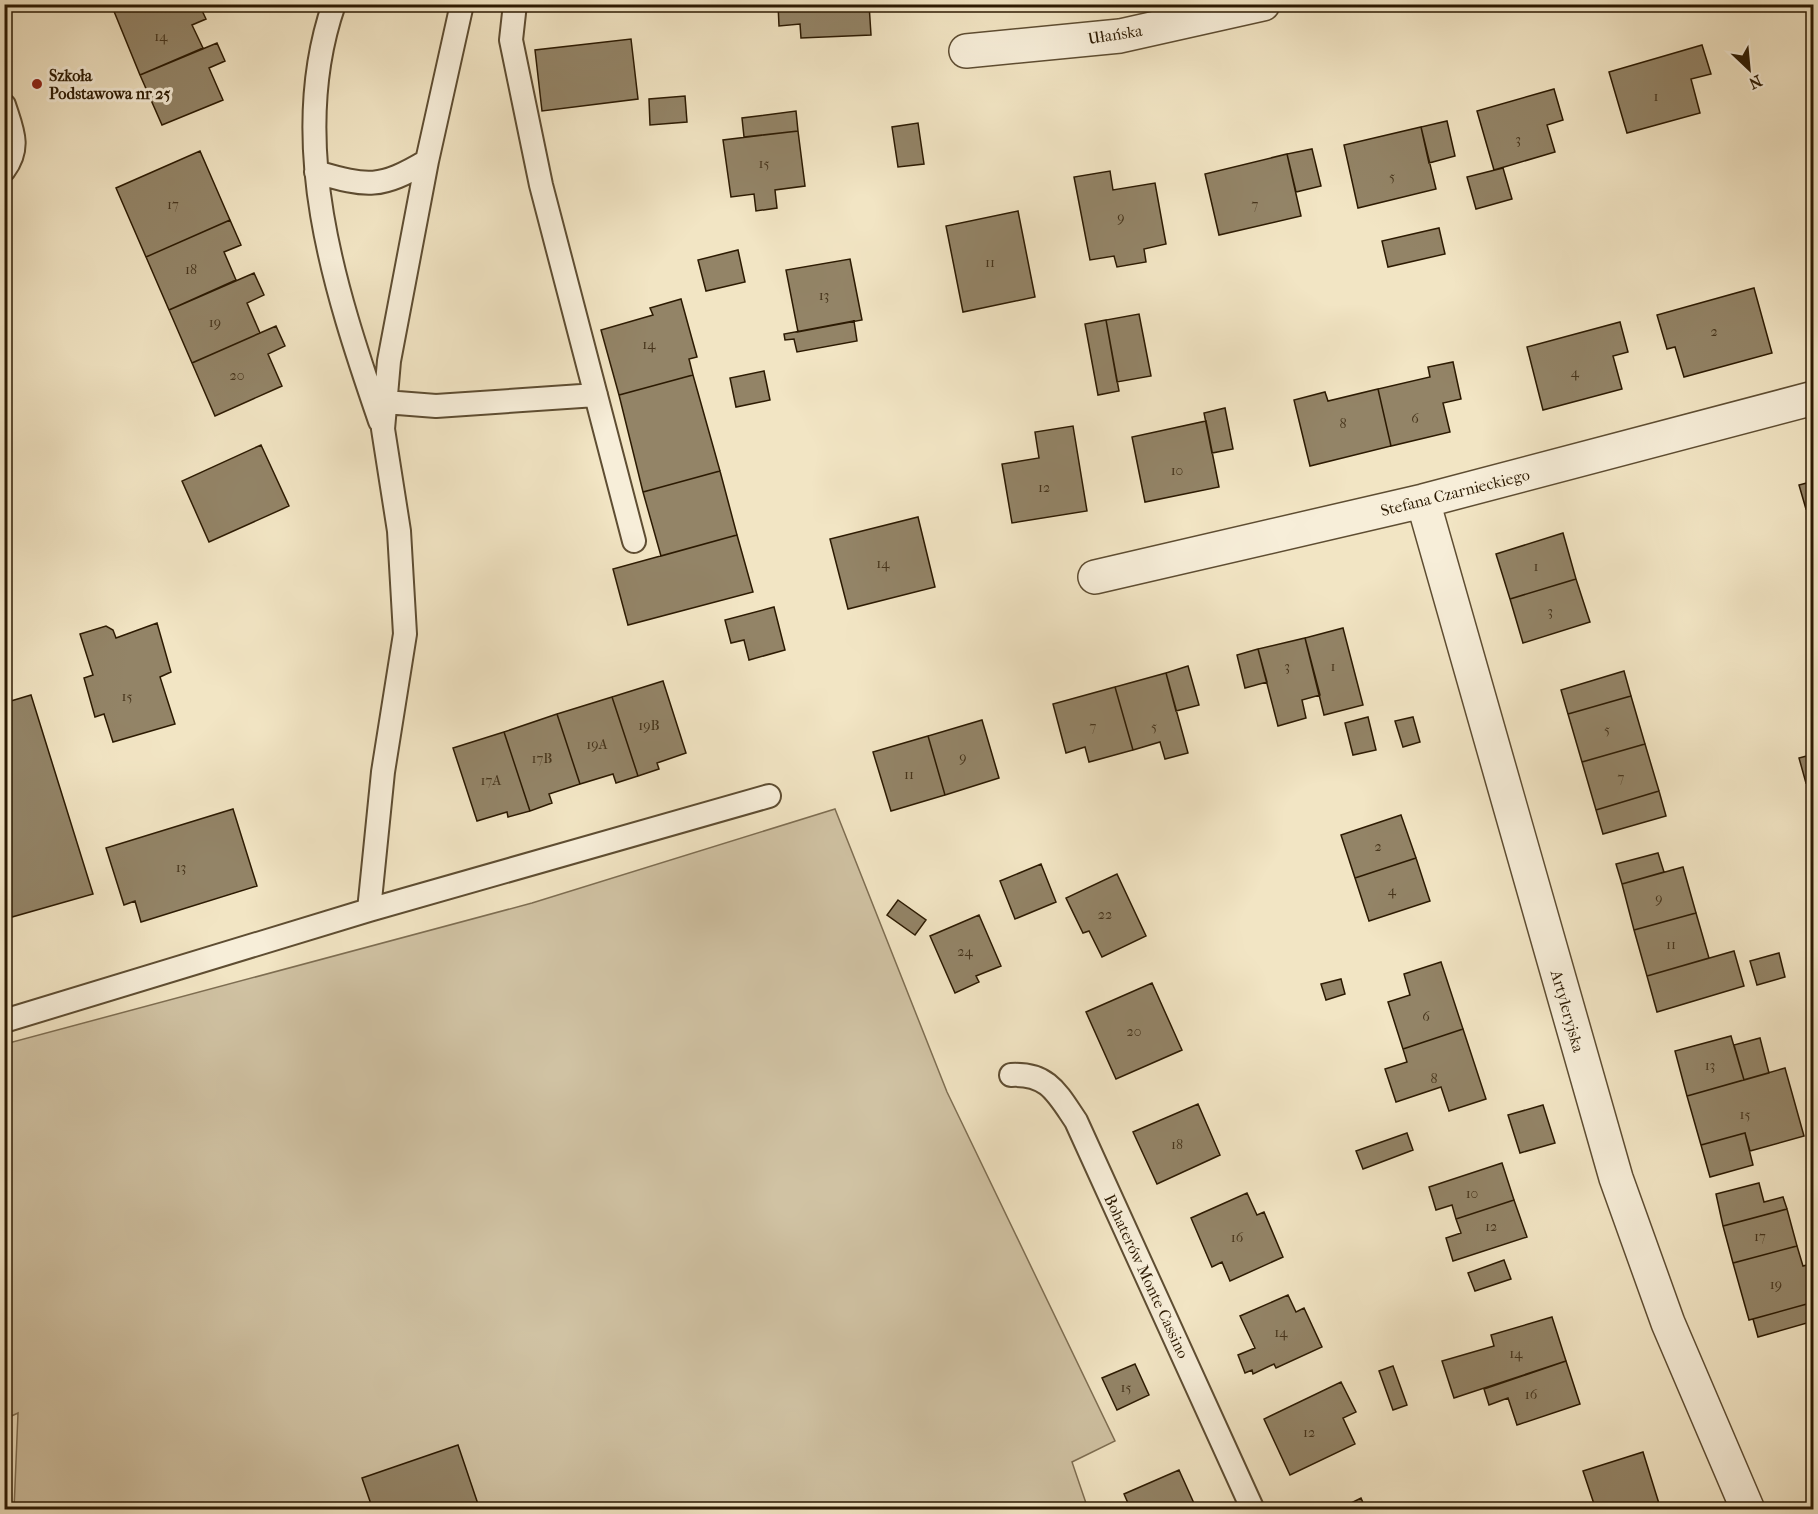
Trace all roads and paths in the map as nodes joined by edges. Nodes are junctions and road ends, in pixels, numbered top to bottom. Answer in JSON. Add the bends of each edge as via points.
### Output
{"nodes":[{"id":1,"x":334,"y":4,"type":"edge"},
{"id":2,"x":462,"y":4,"type":"edge"},
{"id":3,"x":515,"y":4,"type":"edge"},
{"id":4,"x":1263,"y":4,"type":"edge"},
{"id":5,"x":966,"y":51,"type":"dead end"},
{"id":6,"x":4,"y":105,"type":"edge"},
{"id":7,"x":427,"y":161,"type":"junction"},
{"id":8,"x":4,"y":170,"type":"edge"},
{"id":9,"x":316,"y":172,"type":"junction"},
{"id":10,"x":596,"y":395,"type":"junction"},
{"id":11,"x":1814,"y":398,"type":"edge"},
{"id":12,"x":385,"y":402,"type":"junction"},
{"id":13,"x":383,"y":429,"type":"junction"},
{"id":14,"x":1423,"y":501,"type":"junction"},
{"id":15,"x":634,"y":541,"type":"dead end"},
{"id":16,"x":1095,"y":577,"type":"dead end"},
{"id":17,"x":770,"y":796,"type":"dead end"},
{"id":18,"x":369,"y":910,"type":"junction"},
{"id":19,"x":4,"y":1021,"type":"edge"},
{"id":20,"x":1011,"y":1075,"type":"dead end"},
{"id":21,"x":1253,"y":1509,"type":"edge"},
{"id":22,"x":1748,"y":1509,"type":"edge"}],
"edges":[{"from":1,"to":9,"type":"lane","via":[[324,34],[314,122]]},
{"from":2,"to":7,"type":"lane"},
{"from":3,"to":10,"type":"lane","via":[[511,40],[534,152]]},
{"from":4,"to":5,"type":"street","name":"Ułańska","via":[[1120,36]]},
{"from":6,"to":8,"type":"lane","via":[[16,141],[12,159]]},
{"from":7,"to":9,"type":"lane","via":[[396,179],[374,183],[351,182]]},
{"from":7,"to":12,"type":"lane","via":[[389,361]]},
{"from":9,"to":13,"type":"lane","via":[[334,272]]},
{"from":10,"to":12,"type":"lane","via":[[436,406]]},
{"from":10,"to":15,"type":"lane"},
{"from":11,"to":14,"type":"street","name":"Stefana Czarnieckiego"},
{"from":12,"to":13,"type":"lane"},
{"from":13,"to":18,"type":"lane","via":[[399,531],[405,634],[383,772]]},
{"from":14,"to":16,"type":"street","name":"Stefana Czarnieckiego"},
{"from":14,"to":22,"type":"street","name":"Artyleryjska","via":[[1616,1178],[1668,1323]]},
{"from":17,"to":18,"type":"lane"},
{"from":18,"to":19,"type":"lane"},
{"from":20,"to":21,"type":"lane","name":"Bohaterów Monte Cassino","via":[[1029,1074],[1045,1082],[1076,1121]]}]}
